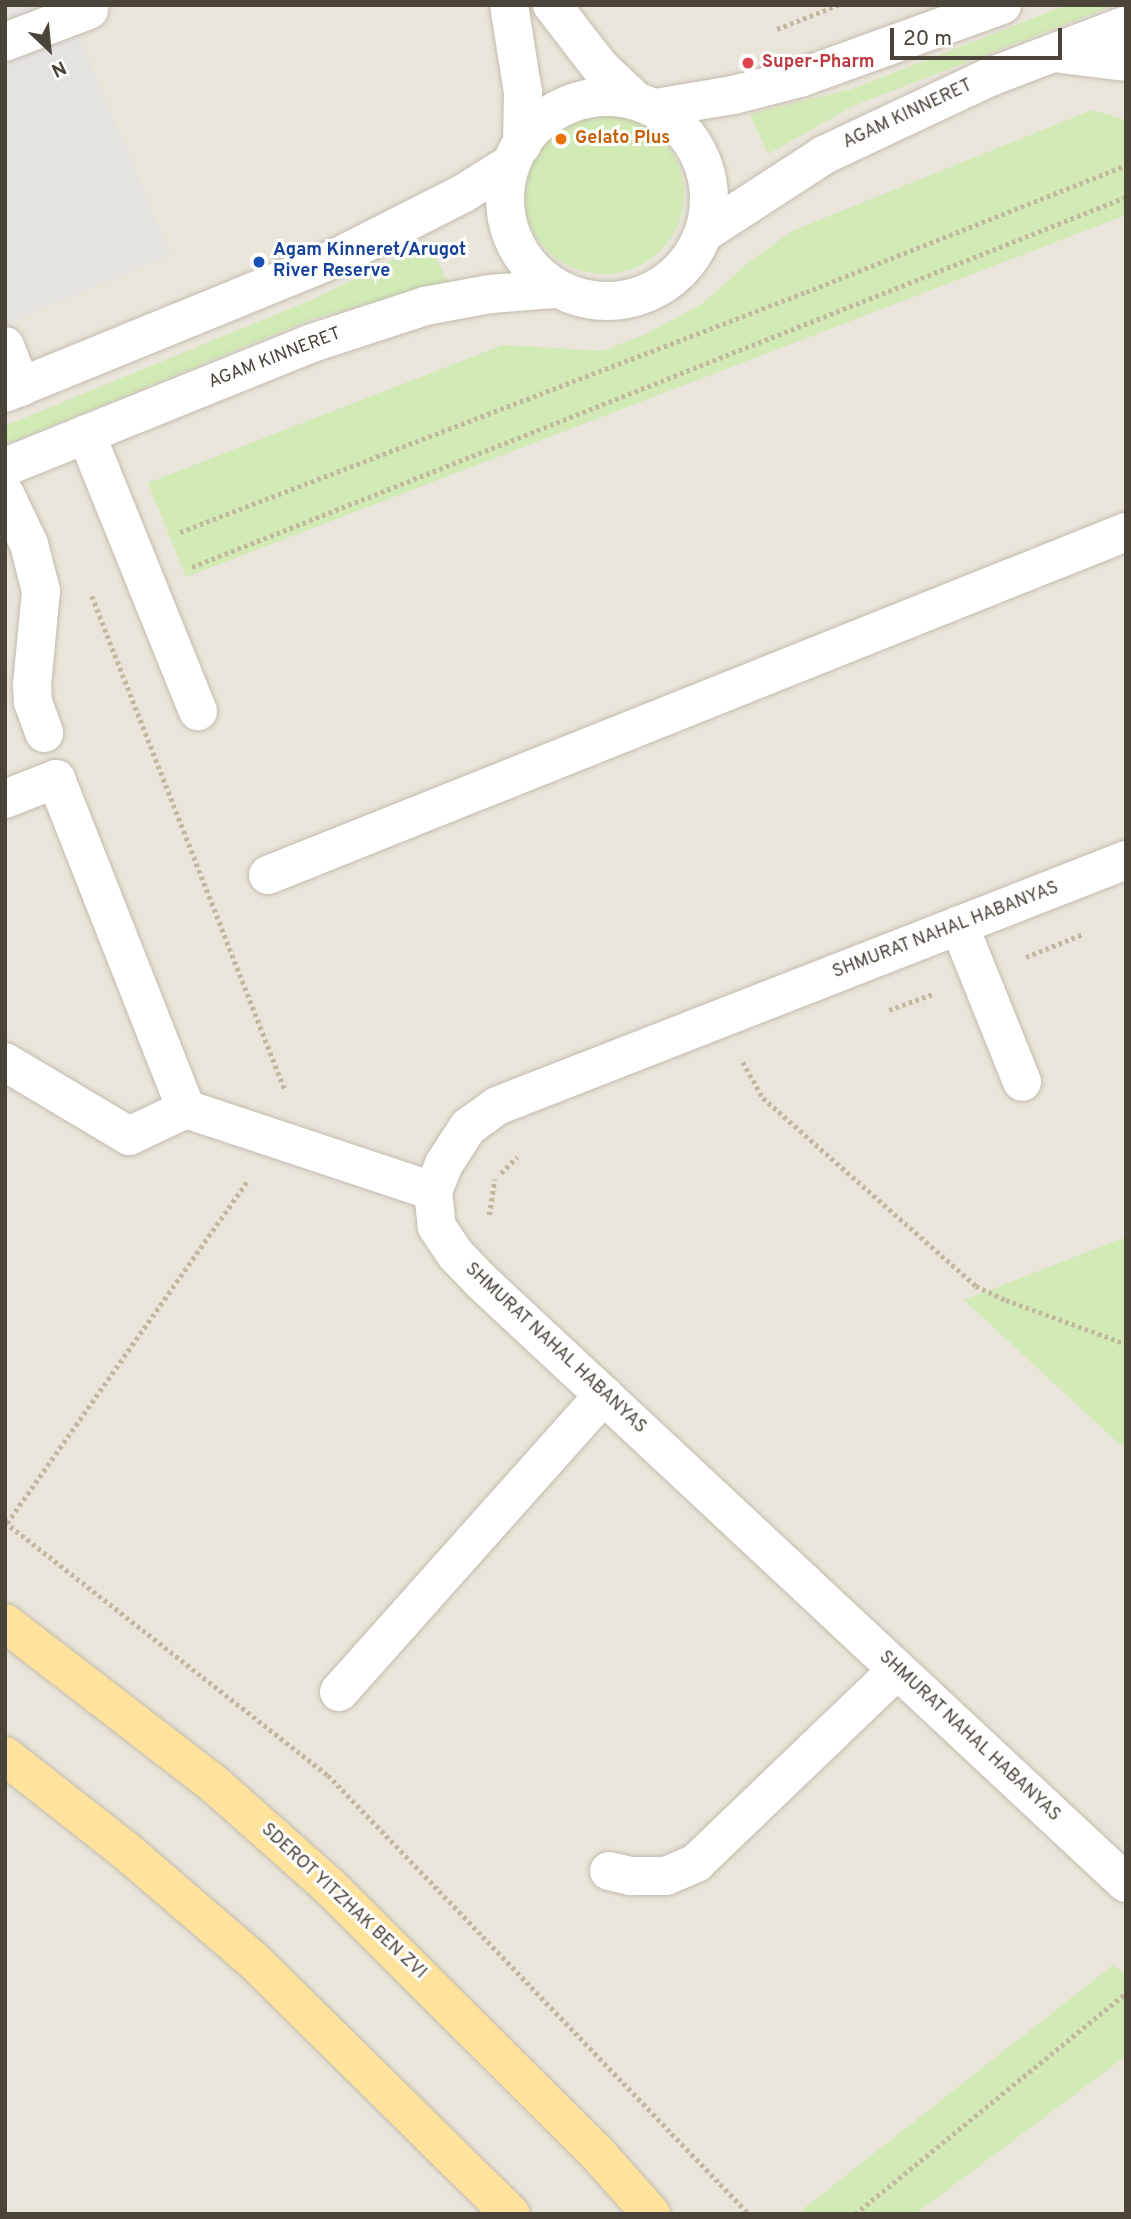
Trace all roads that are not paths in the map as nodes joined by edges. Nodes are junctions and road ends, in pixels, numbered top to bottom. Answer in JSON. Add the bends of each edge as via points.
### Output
{"nodes":[{"id":1,"x":509,"y":5,"type":"edge"},
{"id":2,"x":552,"y":5,"type":"edge"},
{"id":3,"x":1002,"y":5,"type":"edge"},
{"id":4,"x":89,"y":10,"type":"dead end"},
{"id":5,"x":1126,"y":25,"type":"edge"},
{"id":6,"x":5,"y":42,"type":"edge"},
{"id":7,"x":1052,"y":53,"type":"junction"},
{"id":8,"x":1126,"y":62,"type":"edge"},
{"id":9,"x":645,"y":103,"type":"junction"},
{"id":10,"x":516,"y":154,"type":"junction"},
{"id":11,"x":704,"y":233,"type":"junction"},
{"id":12,"x":554,"y":289,"type":"junction"},
{"id":13,"x":5,"y":346,"type":"edge"},
{"id":14,"x":13,"y":390,"type":"edge"},
{"id":15,"x":86,"y":434,"type":"junction"},
{"id":16,"x":5,"y":467,"type":"edge"},
{"id":17,"x":5,"y":495,"type":"edge"},
{"id":18,"x":1126,"y":532,"type":"edge"},
{"id":19,"x":198,"y":711,"type":"dead end"},
{"id":20,"x":44,"y":733,"type":"dead end"},
{"id":21,"x":5,"y":799,"type":"edge"},
{"id":22,"x":1126,"y":860,"type":"edge"},
{"id":23,"x":268,"y":875,"type":"dead end"},
{"id":24,"x":959,"y":925,"type":"junction"},
{"id":25,"x":5,"y":1062,"type":"edge"},
{"id":26,"x":1022,"y":1082,"type":"dead end"},
{"id":27,"x":186,"y":1110,"type":"junction"},
{"id":28,"x":433,"y":1191,"type":"junction"},
{"id":29,"x":604,"y":1395,"type":"junction"},
{"id":30,"x":5,"y":1623,"type":"edge"},
{"id":31,"x":897,"y":1670,"type":"junction"},
{"id":32,"x":339,"y":1692,"type":"dead end"},
{"id":33,"x":5,"y":1756,"type":"edge"},
{"id":34,"x":609,"y":1871,"type":"dead end"},
{"id":35,"x":1126,"y":1883,"type":"edge"},
{"id":36,"x":511,"y":2214,"type":"edge"},
{"id":37,"x":651,"y":2214,"type":"edge"}],
"edges":[{"from":1,"to":10,"type":"street","via":[[523,92]]},
{"from":2,"to":9,"type":"street","via":[[600,67]]},
{"from":3,"to":9,"type":"street","via":[[800,78],[733,95]]},
{"from":4,"to":6,"type":"street"},
{"from":5,"to":7,"type":"street","name":"AGAM KINNERET"},
{"from":7,"to":8,"type":"street"},
{"from":7,"to":11,"type":"street","name":"AGAM KINNERET","via":[[824,155]]},
{"from":9,"to":10,"type":"street","via":[[607,96],[580,99],[550,113],[526,135]]},
{"from":9,"to":11,"type":"street","via":[[681,126],[700,153],[710,185]]},
{"from":10,"to":12,"type":"street","via":[[505,194],[507,221],[531,268]]},
{"from":10,"to":14,"type":"street","via":[[464,193],[334,259]]},
{"from":11,"to":12,"type":"street","via":[[697,251],[675,276],[647,294],[614,302]]},
{"from":12,"to":15,"type":"street","name":"AGAM KINNERET","via":[[490,293],[425,306],[309,344]]},
{"from":13,"to":14,"type":"street"},
{"from":15,"to":16,"type":"street","name":"AGAM KINNERET"},
{"from":15,"to":19,"type":"street"},
{"from":17,"to":20,"type":"street","via":[[29,544],[41,591],[32,685]]},
{"from":18,"to":23,"type":"street"},
{"from":21,"to":27,"type":"street","via":[[56,779]]},
{"from":22,"to":24,"type":"street","name":"SHMURAT NAHAL HABANYAS"},
{"from":24,"to":26,"type":"street"},
{"from":24,"to":28,"type":"street","name":"SHMURAT NAHAL HABANYAS","via":[[497,1106],[468,1127]]},
{"from":25,"to":27,"type":"street","via":[[129,1136]]},
{"from":27,"to":28,"type":"street"},
{"from":28,"to":29,"type":"street","name":"SHMURAT NAHAL HABANYAS","via":[[437,1227],[456,1255]]},
{"from":29,"to":31,"type":"street","name":"SHMURAT NAHAL HABANYAS"},
{"from":29,"to":32,"type":"street"},
{"from":30,"to":37,"type":"main road","name":"SDEROT YITZHAK BEN ZVI","via":[[213,1783],[328,1885],[598,2154]]},
{"from":31,"to":34,"type":"street","via":[[696,1863],[666,1876]]},
{"from":31,"to":35,"type":"street","name":"SHMURAT NAHAL HABANYAS"},
{"from":33,"to":36,"type":"main road","via":[[125,1850],[253,1960]]}]}
